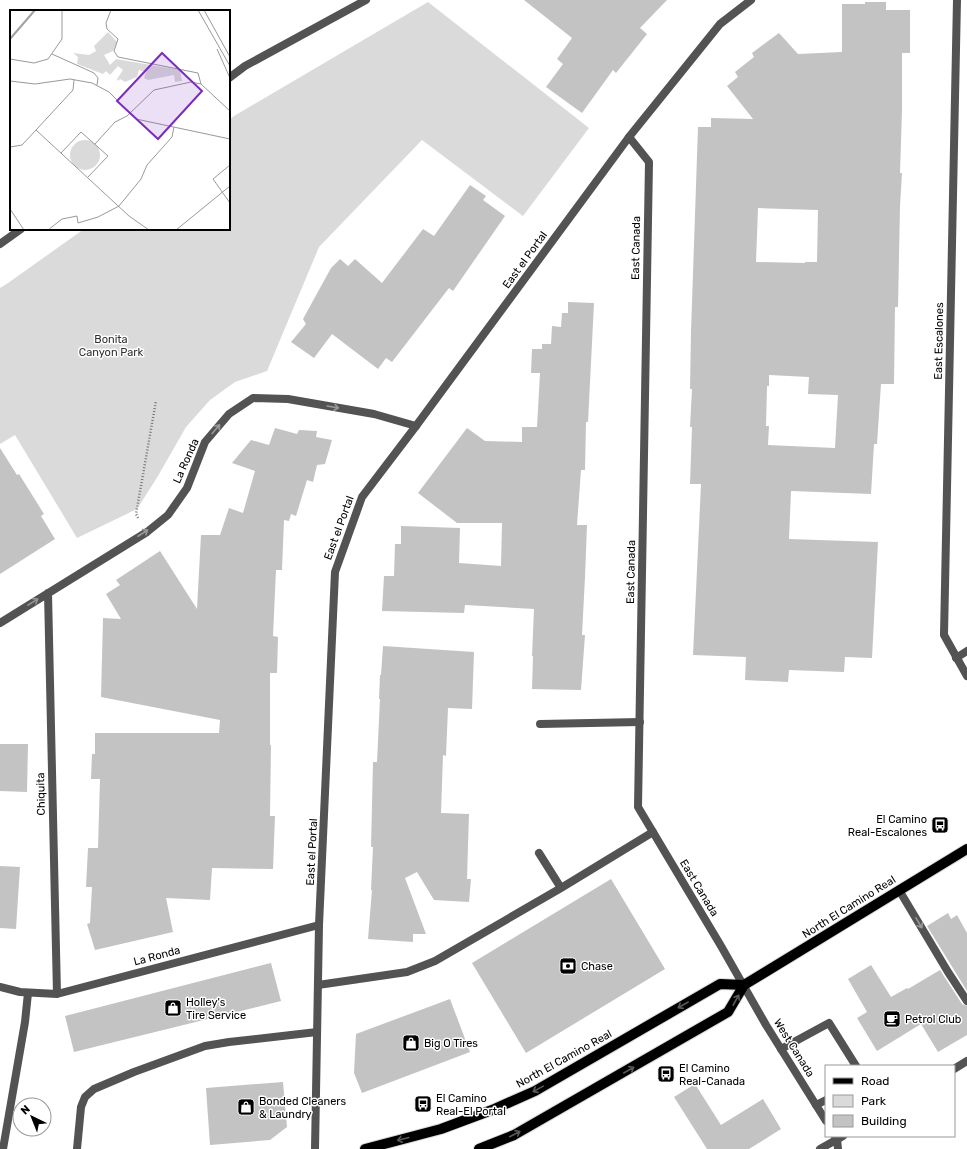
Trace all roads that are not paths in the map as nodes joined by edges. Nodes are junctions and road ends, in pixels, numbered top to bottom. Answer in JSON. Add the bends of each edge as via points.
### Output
{"nodes":[{"id":1,"x":366,"y":0,"type":"edge"},
{"id":2,"x":751,"y":0,"type":"edge"},
{"id":3,"x":957,"y":0,"type":"edge"},
{"id":4,"x":230,"y":77,"type":"edge"},
{"id":5,"x":629,"y":137,"type":"junction"},
{"id":6,"x":20,"y":230,"type":"edge"},
{"id":7,"x":0,"y":244,"type":"edge"},
{"id":8,"x":416,"y":426,"type":"junction"},
{"id":9,"x":48,"y":593,"type":"junction"},
{"id":10,"x":0,"y":623,"type":"edge"},
{"id":11,"x":967,"y":652,"type":"edge"},
{"id":12,"x":956,"y":658,"type":"junction"},
{"id":13,"x":967,"y":676,"type":"edge"},
{"id":14,"x":640,"y":722,"type":"junction"},
{"id":15,"x":540,"y":724,"type":"dead end"},
{"id":16,"x":653,"y":832,"type":"junction"},
{"id":17,"x":967,"y":849,"type":"edge"},
{"id":18,"x":539,"y":853,"type":"dead end"},
{"id":19,"x":561,"y":888,"type":"junction"},
{"id":20,"x":899,"y":890,"type":"junction"},
{"id":21,"x":319,"y":925,"type":"junction"},
{"id":22,"x":318,"y":985,"type":"junction"},
{"id":23,"x":744,"y":985,"type":"junction"},
{"id":24,"x":0,"y":987,"type":"edge"},
{"id":25,"x":28,"y":993,"type":"junction"},
{"id":26,"x":57,"y":994,"type":"junction"},
{"id":27,"x":967,"y":1001,"type":"edge"},
{"id":28,"x":317,"y":1032,"type":"junction"},
{"id":29,"x":781,"y":1049,"type":"junction"},
{"id":30,"x":967,"y":1061,"type":"edge"},
{"id":31,"x":855,"y":1065,"type":"edge"},
{"id":32,"x":955,"y":1068,"type":"edge"},
{"id":33,"x":825,"y":1100,"type":"edge"},
{"id":34,"x":816,"y":1105,"type":"junction"},
{"id":35,"x":825,"y":1119,"type":"edge"},
{"id":36,"x":839,"y":1137,"type":"edge"},
{"id":37,"x":3,"y":1149,"type":"edge"},
{"id":38,"x":77,"y":1149,"type":"edge"},
{"id":39,"x":315,"y":1149,"type":"edge"},
{"id":40,"x":365,"y":1149,"type":"edge"},
{"id":41,"x":479,"y":1149,"type":"edge"},
{"id":42,"x":820,"y":1149,"type":"edge"},
{"id":43,"x":838,"y":1149,"type":"edge"}],
"edges":[{"from":1,"to":4,"type":"street","via":[[245,66]]},
{"from":2,"to":5,"type":"street","name":"East el Portal","via":[[720,24]]},
{"from":3,"to":12,"type":"street","name":"East Escalones","via":[[944,635]]},
{"from":5,"to":8,"type":"street","name":"East el Portal"},
{"from":5,"to":14,"type":"street","name":"East Canada","via":[[649,162]]},
{"from":6,"to":7,"type":"street"},
{"from":9,"to":8,"type":"street","name":"La Ronda","one_way":true,"via":[[147,532],[168,515],[187,488],[205,442],[229,414],[253,398],[288,399],[374,414]]},
{"from":8,"to":21,"type":"street","name":"East el Portal","via":[[362,497],[335,572]]},
{"from":10,"to":9,"type":"street","name":"La Ronda","one_way":true},
{"from":9,"to":26,"type":"street","name":"Chiquita"},
{"from":11,"to":12,"type":"street"},
{"from":12,"to":13,"type":"street","name":"East Escalones"},
{"from":14,"to":15,"type":"street"},
{"from":14,"to":16,"type":"street","name":"East Canada","via":[[638,807]]},
{"from":16,"to":19,"type":"street"},
{"from":16,"to":23,"type":"street","name":"East Canada"},
{"from":17,"to":20,"type":"main road","name":"North El Camino Real"},
{"from":18,"to":19,"type":"street"},
{"from":19,"to":22,"type":"street","via":[[435,960],[407,972]]},
{"from":20,"to":23,"type":"main road","name":"North El Camino Real"},
{"from":20,"to":27,"type":"street","one_way":true},
{"from":21,"to":22,"type":"street","name":"East el Portal"},
{"from":21,"to":26,"type":"street","name":"La Ronda"},
{"from":22,"to":28,"type":"street","name":"East el Portal"},
{"from":23,"to":29,"type":"street","name":"West Canada"},
{"from":23,"to":40,"type":"main road","name":"North El Camino Real","one_way":true,"via":[[720,984],[521,1098],[441,1129]]},
{"from":41,"to":23,"type":"main road","name":"North El Camino Real","one_way":true,"via":[[514,1135],[728,1012]]},
{"from":24,"to":25,"type":"street","name":"La Ronda"},
{"from":25,"to":26,"type":"street","name":"La Ronda"},
{"from":25,"to":37,"type":"street"},
{"from":28,"to":38,"type":"street","via":[[205,1046],[94,1089],[85,1097],[81,1107]]},
{"from":28,"to":39,"type":"street","name":"East el Portal"},
{"from":29,"to":31,"type":"street","via":[[829,1023]]},
{"from":29,"to":34,"type":"street","name":"West Canada"},
{"from":30,"to":32,"type":"street"},
{"from":33,"to":34,"type":"street"},
{"from":34,"to":35,"type":"street","name":"West Canada"},
{"from":36,"to":42,"type":"street"},
{"from":36,"to":43,"type":"street"}]}
